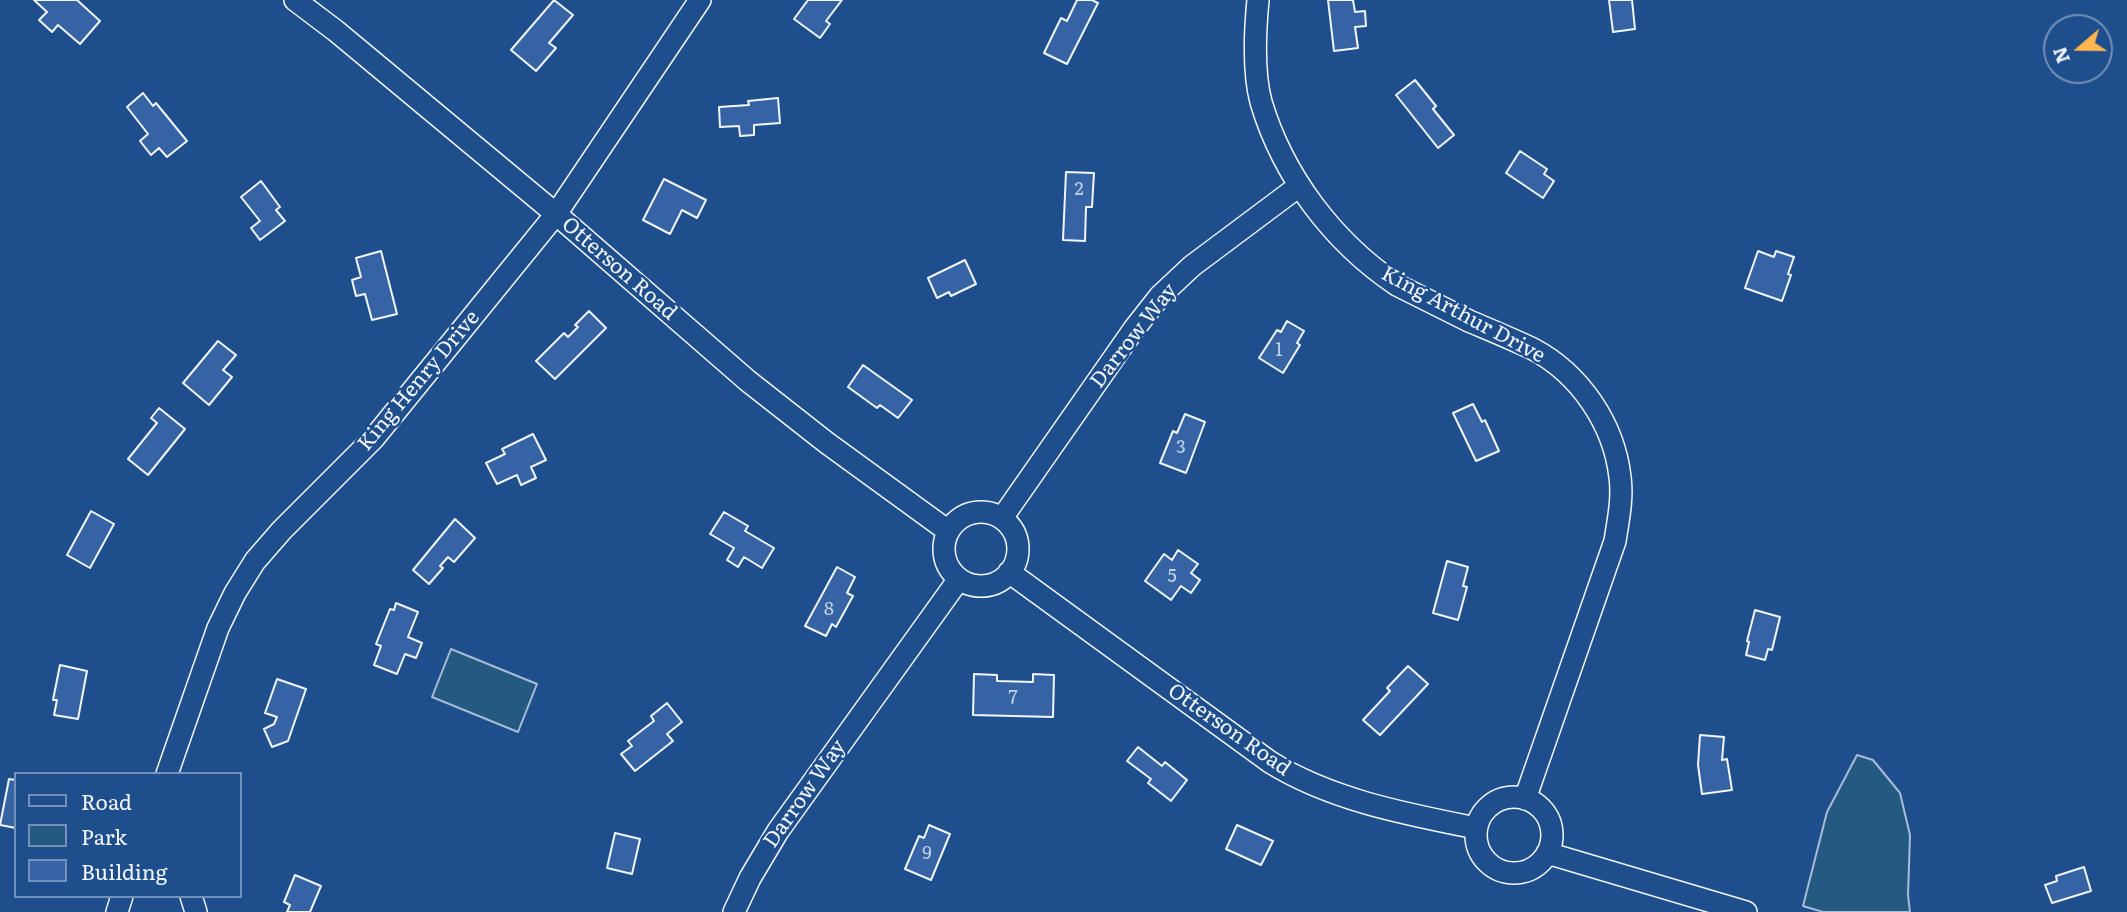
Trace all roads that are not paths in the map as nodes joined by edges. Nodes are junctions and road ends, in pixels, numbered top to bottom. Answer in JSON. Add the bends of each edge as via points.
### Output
{"nodes":[{"id":1,"x":295,"y":0,"type":"edge"},
{"id":2,"x":701,"y":0,"type":"edge"},
{"id":3,"x":1258,"y":0,"type":"edge"},
{"id":4,"x":1299,"y":186,"type":"junction"},
{"id":5,"x":556,"y":214,"type":"junction"},
{"id":6,"x":1002,"y":519,"type":"junction"},
{"id":7,"x":948,"y":531,"type":"junction"},
{"id":8,"x":1009,"y":572,"type":"junction"},
{"id":9,"x":959,"y":579,"type":"junction"},
{"id":10,"x":168,"y":772,"type":"edge"},
{"id":11,"x":1525,"y":799,"type":"junction"},
{"id":12,"x":1476,"y":828,"type":"junction"},
{"id":13,"x":1547,"y":853,"type":"junction"},
{"id":14,"x":734,"y":912,"type":"edge"},
{"id":15,"x":1746,"y":912,"type":"edge"}],
"edges":[{"from":1,"to":5,"type":"street","name":"Otterson Road"},
{"from":2,"to":5,"type":"street","name":"King Henry Drive"},
{"from":3,"to":4,"type":"street","name":"King Arthur Drive","via":[[1254,36],[1261,101]]},
{"from":4,"to":6,"type":"street","name":"Darrow Way","via":[[1192,266],[1160,296]]},
{"from":4,"to":11,"type":"street","name":"King Arthur Drive","via":[[1346,244],[1379,273],[1555,364],[1574,380],[1606,428],[1620,478],[1615,541]]},
{"from":5,"to":7,"type":"street","name":"Otterson Road","via":[[777,405]]},
{"from":5,"to":10,"type":"street","name":"King Henry Drive","via":[[374,438],[255,561],[218,628]]},
{"from":6,"to":7,"type":"street","via":[[986,512],[968,514]]},
{"from":6,"to":8,"type":"street","via":[[1018,544]]},
{"from":7,"to":9,"type":"street","via":[[945,557]]},
{"from":8,"to":9,"type":"street","via":[[985,586]]},
{"from":8,"to":12,"type":"street","name":"Otterson Road","via":[[1295,777],[1372,804]]},
{"from":9,"to":14,"type":"street","name":"Darrow Way","via":[[778,831]]},
{"from":11,"to":12,"type":"street","via":[[1494,802]]},
{"from":11,"to":13,"type":"street","via":[[1549,821]]},
{"from":12,"to":13,"type":"street","via":[[1479,851],[1486,861],[1507,872],[1530,869]]},
{"from":13,"to":15,"type":"street"}]}
